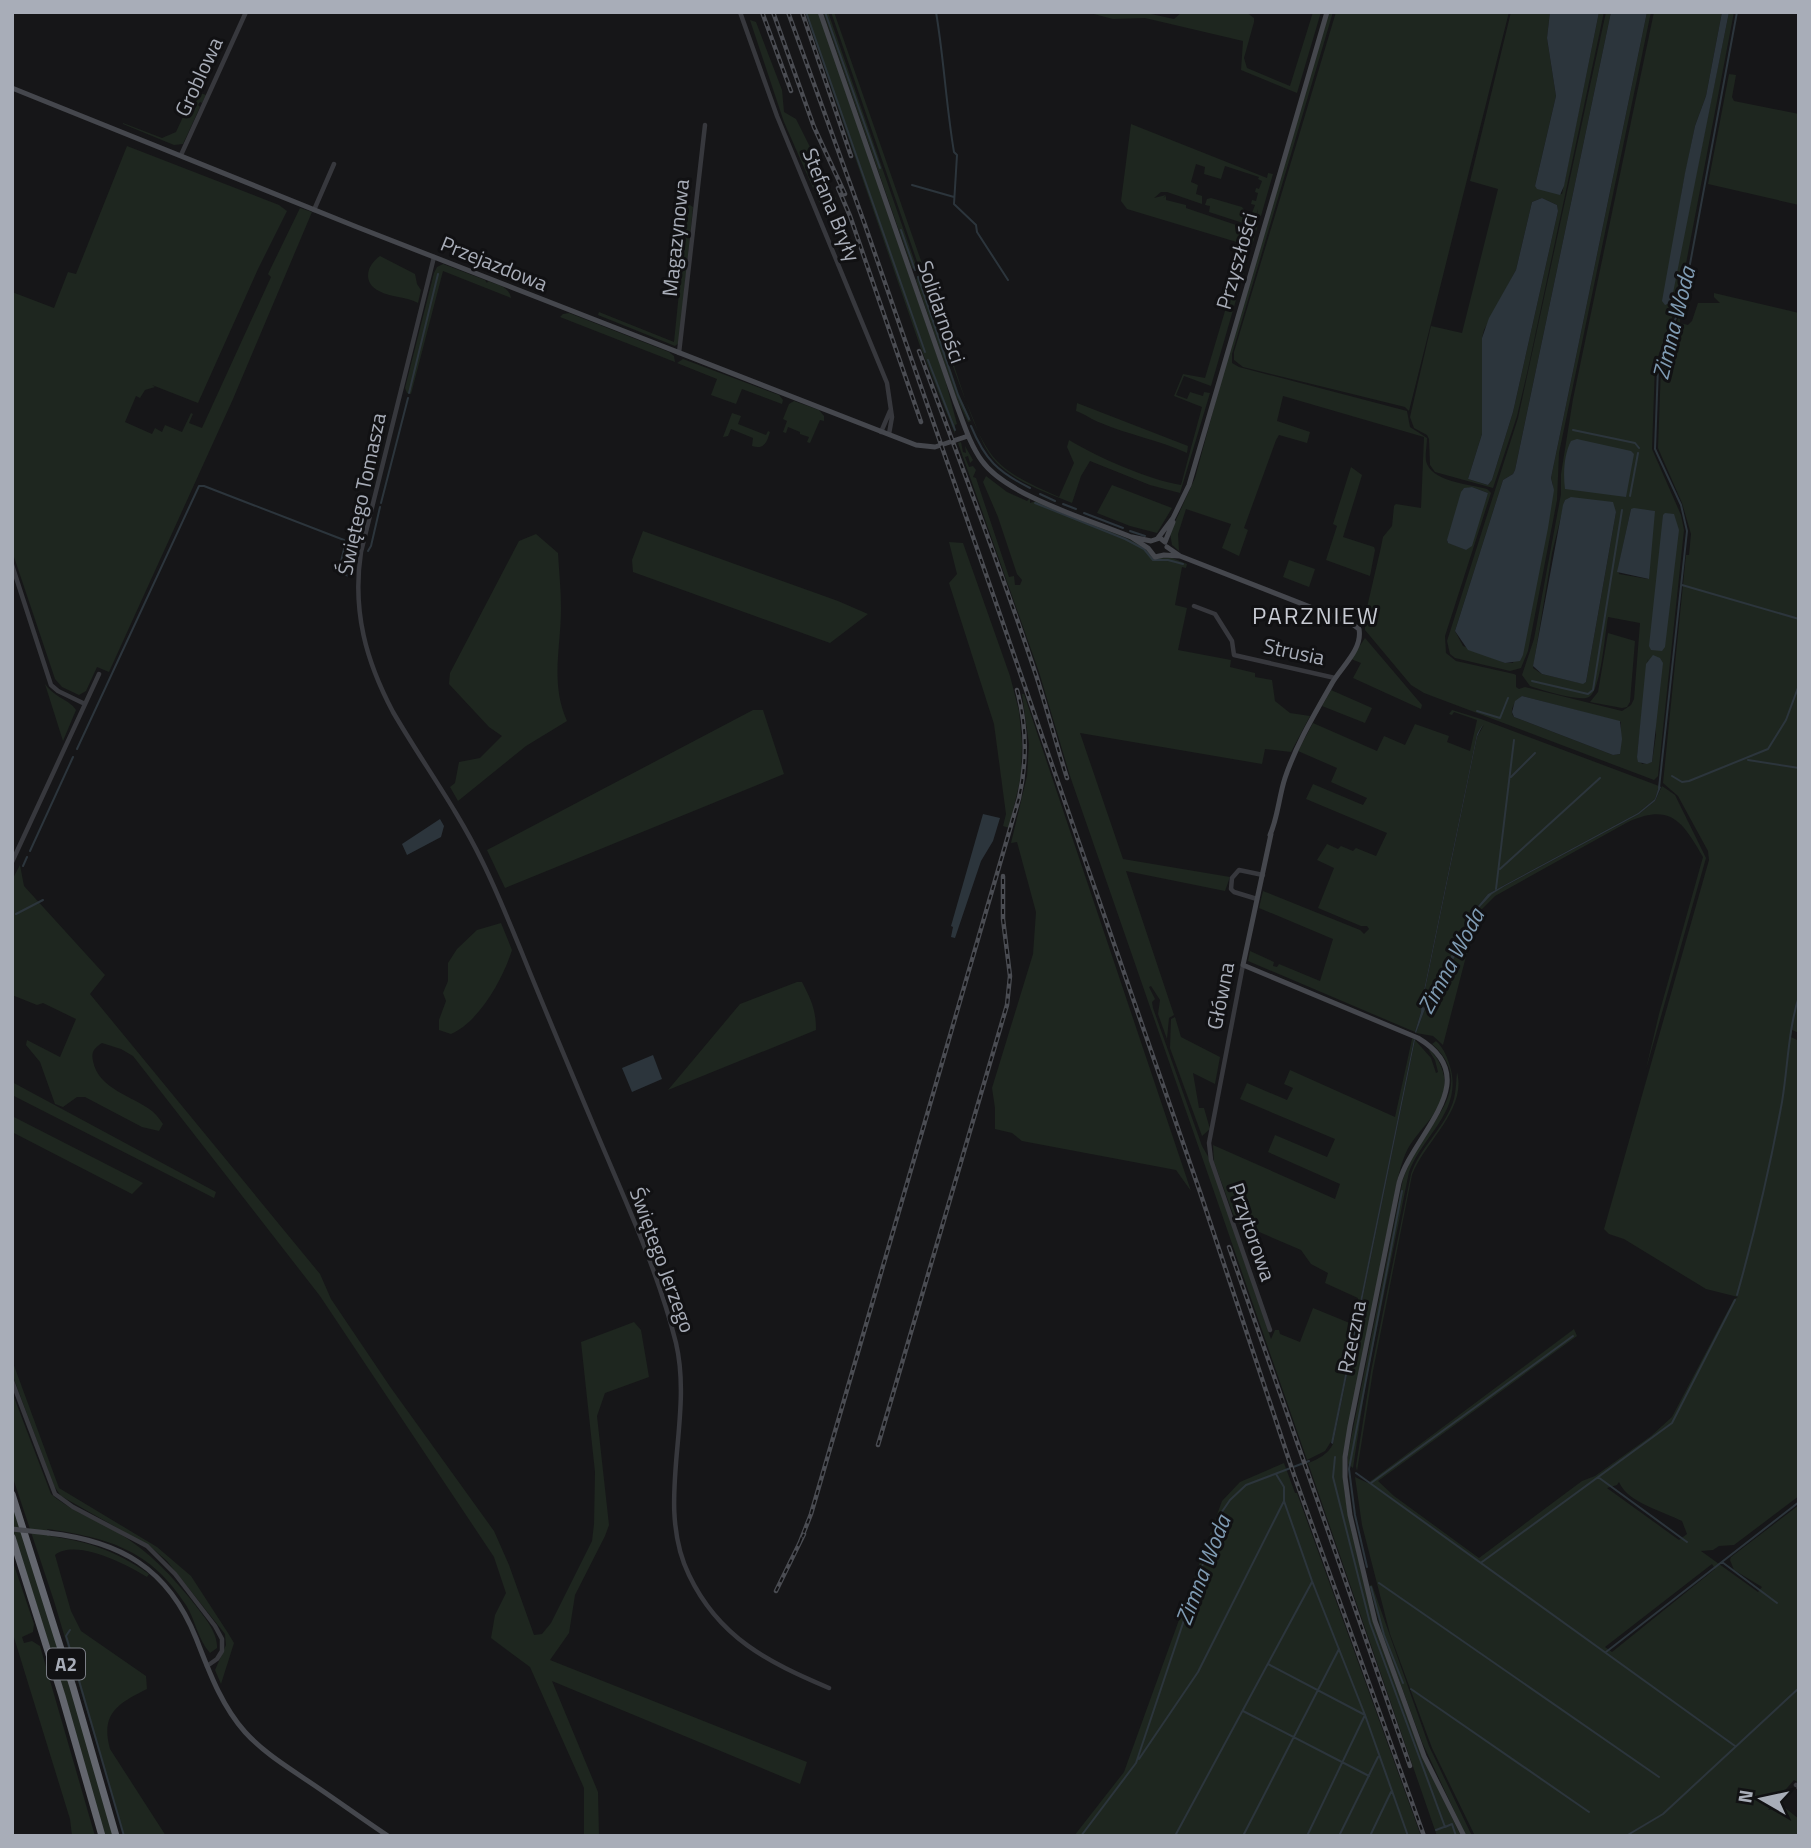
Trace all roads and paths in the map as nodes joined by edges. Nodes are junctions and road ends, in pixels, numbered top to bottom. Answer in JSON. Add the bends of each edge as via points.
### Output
{"nodes":[{"id":1,"x":246,"y":12,"type":"edge"},
{"id":2,"x":740,"y":12,"type":"edge"},
{"id":3,"x":820,"y":12,"type":"edge"},
{"id":4,"x":1327,"y":12,"type":"edge"},
{"id":5,"x":12,"y":88,"type":"edge"},
{"id":6,"x":705,"y":125,"type":"dead end"},
{"id":7,"x":181,"y":155,"type":"junction"},
{"id":8,"x":334,"y":164,"type":"dead end"},
{"id":9,"x":314,"y":210,"type":"junction"},
{"id":10,"x":434,"y":257,"type":"junction"},
{"id":11,"x":679,"y":353,"type":"junction"},
{"id":12,"x":891,"y":410,"type":"junction"},
{"id":13,"x":881,"y":432,"type":"junction"},
{"id":14,"x":889,"y":434,"type":"junction"},
{"id":15,"x":968,"y":436,"type":"junction"},
{"id":16,"x":1174,"y":517,"type":"junction"},
{"id":17,"x":1131,"y":537,"type":"junction"},
{"id":18,"x":1155,"y":540,"type":"junction"},
{"id":19,"x":1166,"y":545,"type":"junction"},
{"id":20,"x":1148,"y":548,"type":"junction"},
{"id":21,"x":1164,"y":555,"type":"junction"},
{"id":22,"x":1180,"y":556,"type":"junction"},
{"id":23,"x":12,"y":565,"type":"edge"},
{"id":24,"x":1194,"y":606,"type":"dead end"},
{"id":25,"x":99,"y":674,"type":"dead end"},
{"id":26,"x":1335,"y":678,"type":"junction"},
{"id":27,"x":85,"y":704,"type":"junction"},
{"id":28,"x":471,"y":840,"type":"joint"},
{"id":29,"x":12,"y":862,"type":"edge"},
{"id":30,"x":1262,"y":875,"type":"junction"},
{"id":31,"x":1257,"y":899,"type":"junction"},
{"id":32,"x":1243,"y":965,"type":"junction"},
{"id":33,"x":1209,"y":1143,"type":"joint"},
{"id":34,"x":1270,"y":1330,"type":"dead end"},
{"id":35,"x":12,"y":1381,"type":"edge"},
{"id":36,"x":12,"y":1494,"type":"edge"},
{"id":37,"x":12,"y":1529,"type":"edge"},
{"id":38,"x":12,"y":1537,"type":"edge"},
{"id":39,"x":207,"y":1666,"type":"junction"},
{"id":40,"x":829,"y":1688,"type":"dead end"},
{"id":41,"x":102,"y":1836,"type":"edge"},
{"id":42,"x":116,"y":1836,"type":"edge"},
{"id":43,"x":388,"y":1836,"type":"edge"},
{"id":44,"x":1464,"y":1836,"type":"edge"}],
"edges":[{"from":1,"to":7,"type":"street","name":"Groblowa"},
{"from":2,"to":12,"type":"street","name":"Stefana Bryły","via":[[784,133],[887,383]]},
{"from":3,"to":15,"type":"street","name":"Solidarności"},
{"from":4,"to":16,"type":"street","name":"Przyszłości","via":[[1192,476]]},
{"from":5,"to":7,"type":"street","name":"Przejazdowa"},
{"from":6,"to":11,"type":"street","name":"Magazynowa"},
{"from":7,"to":9,"type":"street","name":"Przejazdowa"},
{"from":8,"to":9,"type":"street"},
{"from":9,"to":10,"type":"street","name":"Przejazdowa"},
{"from":10,"to":11,"type":"street","name":"Przejazdowa"},
{"from":10,"to":28,"type":"street","name":"Świętego Tomasza","via":[[363,542],[357,586],[365,647],[381,689]]},
{"from":11,"to":13,"type":"street","name":"Przejazdowa"},
{"from":12,"to":13,"type":"street"},
{"from":12,"to":14,"type":"street","name":"Stefana Bryły"},
{"from":13,"to":14,"type":"street","name":"Przejazdowa"},
{"from":14,"to":15,"type":"street","name":"Przejazdowa","via":[[927,447]]},
{"from":15,"to":17,"type":"street","name":"Solidarności","via":[[982,461],[1004,482]]},
{"from":16,"to":18,"type":"street","name":"Przyszłości"},
{"from":16,"to":19,"type":"street","name":"Przyszłości"},
{"from":17,"to":18,"type":"street","name":"Solidarności"},
{"from":17,"to":20,"type":"street","name":"Solidarności"},
{"from":18,"to":19,"type":"street","name":"Solidarności"},
{"from":18,"to":20,"type":"street","name":"Przyszłości"},
{"from":19,"to":21,"type":"street","name":"Przyszłości"},
{"from":19,"to":22,"type":"street","name":"Solidarności"},
{"from":20,"to":21,"type":"street","name":"Solidarności","via":[[1154,556]]},
{"from":21,"to":22,"type":"street"},
{"from":22,"to":26,"type":"street","name":"Główna","via":[[1355,624],[1360,635],[1355,650]]},
{"from":23,"to":27,"type":"street","via":[[51,685]]},
{"from":24,"to":26,"type":"street","name":"Strusia","via":[[1215,614],[1232,641],[1234,656]]},
{"from":25,"to":27,"type":"street"},
{"from":26,"to":30,"type":"street","name":"Główna","via":[[1285,776]]},
{"from":27,"to":29,"type":"street"},
{"from":28,"to":40,"type":"street","name":"Świętego Jerzego","via":[[646,1250],[672,1331],[682,1393],[674,1508],[683,1562],[708,1608],[732,1634],[764,1658]]},
{"from":30,"to":31,"type":"street","name":"Główna"},
{"from":30,"to":31,"type":"street","via":[[1238,870],[1230,884],[1234,892]]},
{"from":31,"to":32,"type":"street","name":"Główna"},
{"from":32,"to":33,"type":"street","name":"Główna"},
{"from":32,"to":44,"type":"street","name":"Rzeczna","via":[[1415,1036],[1432,1048],[1447,1076],[1447,1093],[1437,1115],[1400,1177],[1345,1477],[1375,1621],[1424,1756]]},
{"from":33,"to":34,"type":"street","name":"Przytorowa"},
{"from":35,"to":39,"type":"street","via":[[55,1494],[147,1546],[215,1626],[222,1651]]},
{"from":36,"to":42,"type":"highway","number":"A2"},
{"from":37,"to":39,"type":"street","bridge":true,"via":[[82,1537],[144,1565],[182,1608]]},
{"from":38,"to":41,"type":"highway","number":"A2"},
{"from":39,"to":43,"type":"street","via":[[225,1704],[262,1749]]}]}
